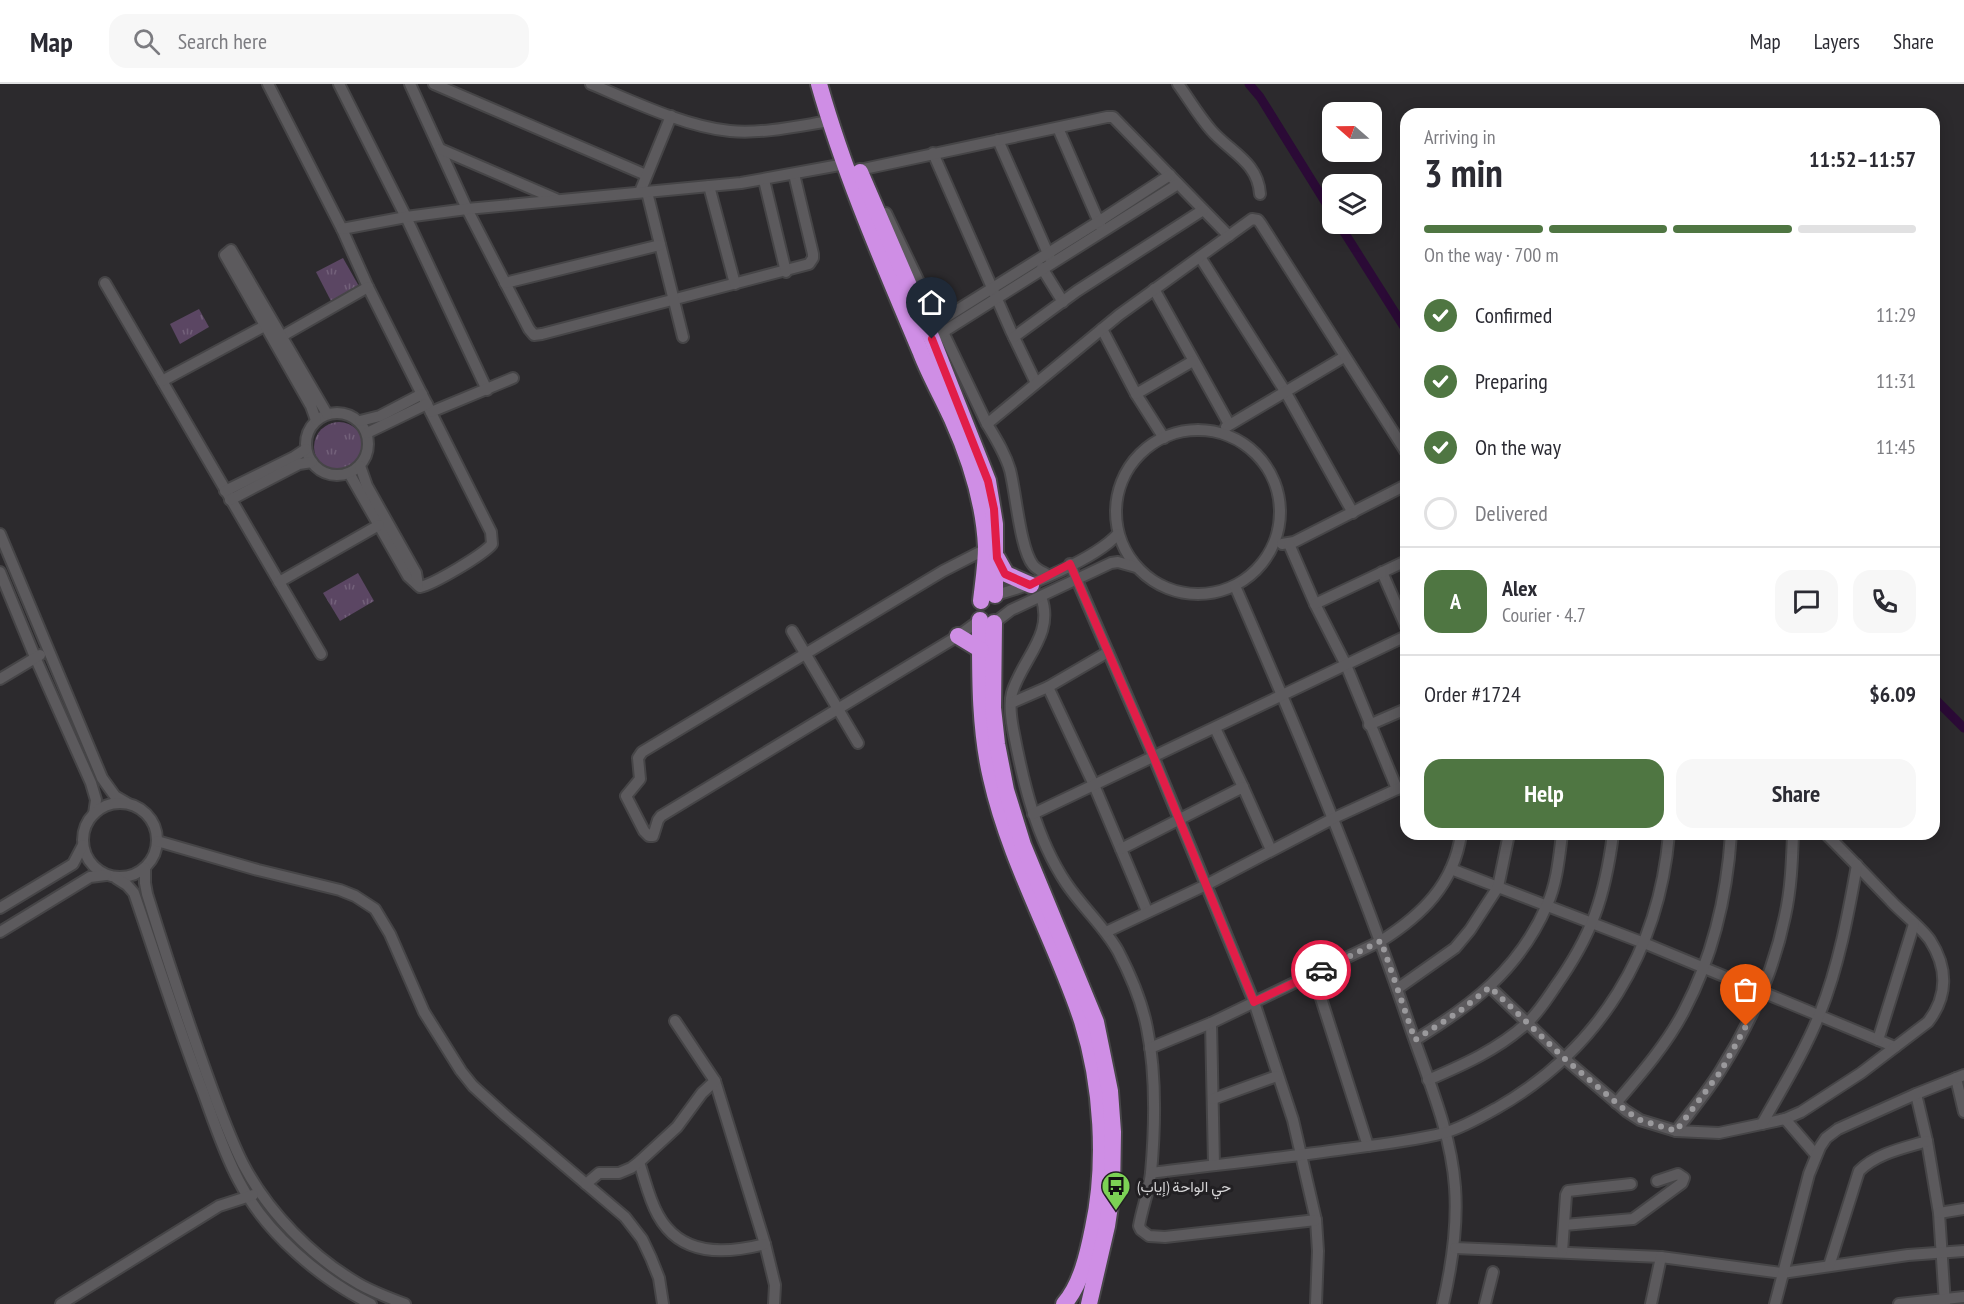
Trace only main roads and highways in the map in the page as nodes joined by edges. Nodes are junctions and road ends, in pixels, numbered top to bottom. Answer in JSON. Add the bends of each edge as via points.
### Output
{"nodes":[{"id":1,"x":819,"y":84,"type":"edge"},
{"id":2,"x":831,"y":84,"type":"edge"},
{"id":3,"x":856,"y":168,"type":"junction"},
{"id":4,"x":991,"y":554,"type":"junction"},
{"id":5,"x":1036,"y":591,"type":"road end"},
{"id":6,"x":991,"y":621,"type":"junction"},
{"id":7,"x":958,"y":636,"type":"road end"},
{"id":8,"x":981,"y":650,"type":"junction"},
{"id":9,"x":1064,"y":1304,"type":"edge"},
{"id":10,"x":1089,"y":1304,"type":"edge"}],
"edges":[{"from":1,"to":3,"type":"highway","via":[[830,121]]},
{"from":2,"to":3,"type":"highway"},
{"from":3,"to":4,"type":"highway","via":[[921,355],[961,440]]},
{"from":3,"to":4,"type":"highway","via":[[935,331],[988,481],[994,509]]},
{"from":4,"to":5,"type":"highway","via":[[1005,574]]},
{"from":4,"to":6,"type":"highway","via":[[988,598],[1000,602]]},
{"from":6,"to":8,"type":"highway"},
{"from":6,"to":10,"type":"highway","via":[[993,708],[1004,781],[1023,845],[1096,1022],[1110,1091],[1113,1192]]},
{"from":7,"to":8,"type":"highway"},
{"from":8,"to":9,"type":"highway","via":[[983,727],[990,777],[1018,865],[1083,1023],[1098,1102],[1097,1208],[1083,1268]]}]}
